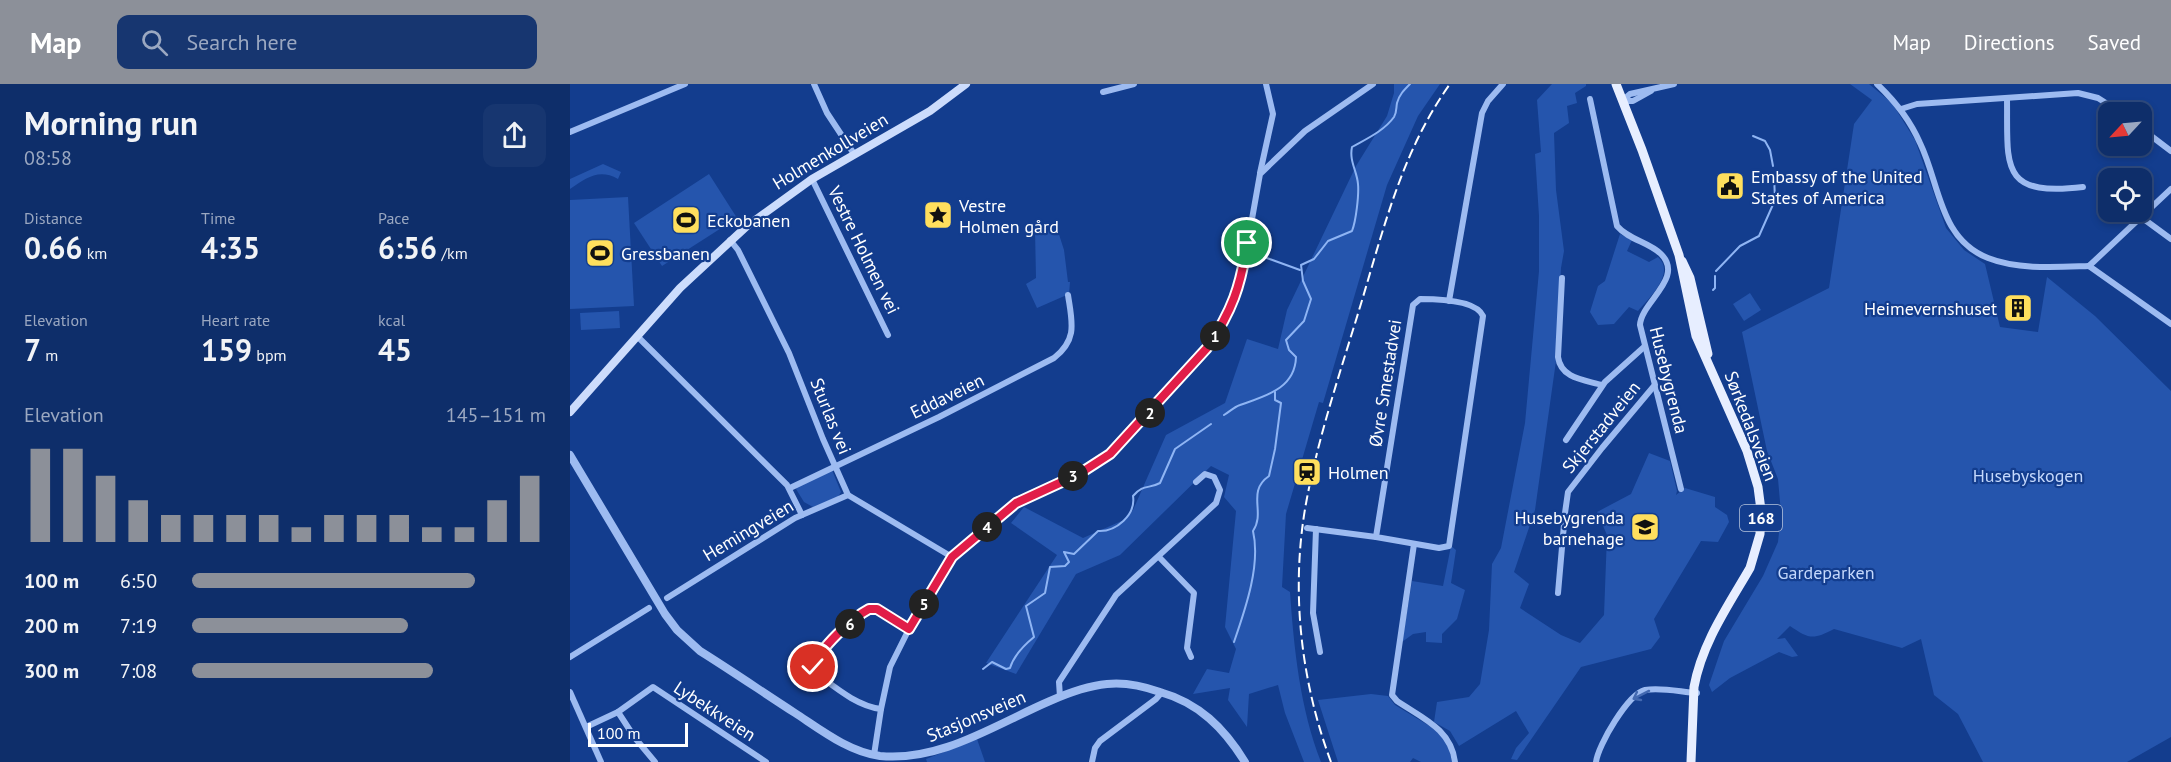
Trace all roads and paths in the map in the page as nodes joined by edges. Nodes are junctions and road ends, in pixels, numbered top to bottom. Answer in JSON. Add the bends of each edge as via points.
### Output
{"nodes":[{"id":1,"x":685,"y":84,"type":"edge"},
{"id":2,"x":814,"y":84,"type":"edge"},
{"id":3,"x":966,"y":84,"type":"edge"},
{"id":4,"x":1134,"y":84,"type":"edge"},
{"id":5,"x":1266,"y":84,"type":"edge"},
{"id":6,"x":1373,"y":84,"type":"edge"},
{"id":7,"x":1503,"y":84,"type":"edge"},
{"id":8,"x":1616,"y":84,"type":"edge"},
{"id":9,"x":1622,"y":84,"type":"edge"},
{"id":10,"x":1674,"y":84,"type":"edge"},
{"id":11,"x":1876,"y":84,"type":"edge"},
{"id":12,"x":1103,"y":92,"type":"dead end"},
{"id":13,"x":2007,"y":98,"type":"junction"},
{"id":14,"x":1590,"y":99,"type":"dead end"},
{"id":15,"x":1626,"y":100,"type":"junction"},
{"id":16,"x":2104,"y":102,"type":"edge"},
{"id":17,"x":1901,"y":109,"type":"junction"},
{"id":18,"x":570,"y":132,"type":"edge"},
{"id":19,"x":2152,"y":137,"type":"edge"},
{"id":20,"x":2171,"y":151,"type":"edge"},
{"id":21,"x":854,"y":154,"type":"junction"},
{"id":22,"x":1260,"y":174,"type":"junction"},
{"id":23,"x":812,"y":179,"type":"junction"},
{"id":24,"x":2083,"y":187,"type":"dead end"},
{"id":25,"x":2171,"y":189,"type":"edge"},
{"id":26,"x":2152,"y":207,"type":"edge"},
{"id":27,"x":2136,"y":222,"type":"edge"},
{"id":28,"x":2148,"y":222,"type":"edge"},
{"id":29,"x":2171,"y":239,"type":"edge"},
{"id":30,"x":730,"y":240,"type":"junction"},
{"id":31,"x":1680,"y":257,"type":"junction"},
{"id":32,"x":1666,"y":261,"type":"junction"},
{"id":33,"x":2089,"y":266,"type":"junction"},
{"id":34,"x":1562,"y":278,"type":"dead end"},
{"id":35,"x":1068,"y":295,"type":"dead end"},
{"id":36,"x":1449,"y":301,"type":"junction"},
{"id":37,"x":2171,"y":324,"type":"edge"},
{"id":38,"x":888,"y":335,"type":"dead end"},
{"id":39,"x":637,"y":336,"type":"junction"},
{"id":40,"x":1644,"y":347,"type":"junction"},
{"id":41,"x":1602,"y":385,"type":"junction"},
{"id":42,"x":1654,"y":386,"type":"junction"},
{"id":43,"x":570,"y":412,"type":"edge"},
{"id":44,"x":1566,"y":440,"type":"dead end"},
{"id":45,"x":570,"y":455,"type":"edge"},
{"id":46,"x":835,"y":466,"type":"junction"},
{"id":47,"x":1196,"y":482,"type":"dead end"},
{"id":48,"x":790,"y":488,"type":"junction"},
{"id":49,"x":1682,"y":489,"type":"dead end"},
{"id":50,"x":848,"y":495,"type":"junction"},
{"id":51,"x":802,"y":515,"type":"junction"},
{"id":52,"x":1307,"y":528,"type":"dead end"},
{"id":53,"x":1316,"y":529,"type":"junction"},
{"id":54,"x":1376,"y":537,"type":"junction"},
{"id":55,"x":1414,"y":543,"type":"junction"},
{"id":56,"x":952,"y":557,"type":"junction"},
{"id":57,"x":1159,"y":557,"type":"junction"},
{"id":58,"x":1558,"y":593,"type":"dead end"},
{"id":59,"x":667,"y":598,"type":"dead end"},
{"id":60,"x":649,"y":608,"type":"dead end"},
{"id":61,"x":909,"y":629,"type":"junction"},
{"id":62,"x":1320,"y":652,"type":"dead end"},
{"id":63,"x":570,"y":657,"type":"edge"},
{"id":64,"x":1191,"y":657,"type":"dead end"},
{"id":65,"x":570,"y":692,"type":"edge"},
{"id":66,"x":1162,"y":692,"type":"junction"},
{"id":67,"x":1696,"y":695,"type":"junction"},
{"id":68,"x":1060,"y":697,"type":"junction"},
{"id":69,"x":881,"y":709,"type":"junction"},
{"id":70,"x":618,"y":712,"type":"junction"},
{"id":71,"x":586,"y":727,"type":"junction"},
{"id":72,"x":874,"y":759,"type":"edge"},
{"id":73,"x":918,"y":759,"type":"edge"},
{"id":74,"x":601,"y":762,"type":"edge"},
{"id":75,"x":655,"y":762,"type":"edge"},
{"id":76,"x":766,"y":762,"type":"edge"},
{"id":77,"x":1092,"y":762,"type":"edge"},
{"id":78,"x":1245,"y":762,"type":"edge"},
{"id":79,"x":1455,"y":762,"type":"edge"},
{"id":80,"x":1596,"y":762,"type":"edge"},
{"id":81,"x":1691,"y":762,"type":"edge"}],
"edges":[{"from":1,"to":18,"type":"street"},
{"from":2,"to":21,"type":"street","via":[[827,113]]},
{"from":3,"to":21,"type":"main road","name":"Holmenkollveien","via":[[937,107]]},
{"from":4,"to":12,"type":"street"},
{"from":5,"to":22,"type":"street","via":[[1274,114]]},
{"from":6,"to":22,"type":"street","via":[[1305,131]]},
{"from":7,"to":36,"type":"street","via":[[1482,113]]},
{"from":8,"to":15,"type":"main road","name":"Sørkedalsveien","number":"168"},
{"from":9,"to":15,"type":"main road","name":"Sørkedalsveien","number":"168"},
{"from":10,"to":15,"type":"street","via":[[1640,99]]},
{"from":11,"to":17,"type":"street"},
{"from":13,"to":16,"type":"street","via":[[2088,94]]},
{"from":13,"to":17,"type":"street","via":[[1917,104]]},
{"from":13,"to":24,"type":"street","via":[[2009,161],[2017,177],[2038,187]]},
{"from":14,"to":32,"type":"street","via":[[1617,226],[1656,250]]},
{"from":15,"to":31,"type":"main road","name":"Sørkedalsveien","number":"168"},
{"from":17,"to":33,"type":"street","via":[[1921,144],[1948,221],[1966,245],[1999,261]]},
{"from":19,"to":20,"type":"street"},
{"from":21,"to":23,"type":"main road","name":"Holmenkollveien"},
{"from":22,"to":56,"type":"street","via":[[1240,285],[1207,348],[1110,454],[1079,474],[1016,503]]},
{"from":23,"to":30,"type":"main road","name":"Holmenkollveien"},
{"from":23,"to":38,"type":"street","name":"Vestre Holmen vei"},
{"from":25,"to":26,"type":"street"},
{"from":27,"to":33,"type":"street"},
{"from":28,"to":29,"type":"street"},
{"from":30,"to":39,"type":"main road","name":"Holmenkollveien"},
{"from":30,"to":46,"type":"street","name":"Sturlas vei","via":[[776,325]]},
{"from":31,"to":32,"type":"street"},
{"from":31,"to":67,"type":"main road","name":"Sørkedalsveien","number":"168","via":[[1690,278],[1710,366],[1751,464],[1760,498],[1761,524],[1750,567],[1708,642],[1696,676]]},
{"from":32,"to":40,"type":"street","name":"Husebygrenda","via":[[1666,279],[1640,321]]},
{"from":33,"to":37,"type":"street"},
{"from":34,"to":41,"type":"street","via":[[1560,365],[1568,374]]},
{"from":35,"to":46,"type":"street","name":"Eddaveien","via":[[1072,336],[1054,358]]},
{"from":36,"to":54,"type":"street","name":"Øvre Smestadvei","via":[[1420,298],[1413,305]]},
{"from":36,"to":55,"type":"street","name":"Øvre Smestadvei","via":[[1477,308],[1483,319],[1449,546]]},
{"from":39,"to":43,"type":"main road","name":"Holmenkollveien"},
{"from":39,"to":48,"type":"street"},
{"from":40,"to":41,"type":"street"},
{"from":40,"to":42,"type":"street","name":"Husebygrenda"},
{"from":41,"to":44,"type":"street"},
{"from":42,"to":49,"type":"street","name":"Husebygrenda"},
{"from":42,"to":58,"type":"street","name":"Skjerstadveien","via":[[1568,492]]},
{"from":45,"to":72,"type":"street","name":"Stasjonsveien","via":[[662,609],[682,635],[700,651],[825,733]]},
{"from":46,"to":48,"type":"street","name":"Eddaveien"},
{"from":46,"to":50,"type":"street","name":"Sturlas vei"},
{"from":47,"to":57,"type":"street","via":[[1205,474],[1214,477],[1220,490],[1216,503]]},
{"from":48,"to":51,"type":"street"},
{"from":50,"to":51,"type":"street","name":"Hemingveien"},
{"from":50,"to":56,"type":"street"},
{"from":51,"to":59,"type":"street","name":"Hemingveien"},
{"from":52,"to":53,"type":"street"},
{"from":53,"to":54,"type":"street"},
{"from":53,"to":62,"type":"street","via":[[1313,613]]},
{"from":54,"to":55,"type":"street","name":"Øvre Smestadvei"},
{"from":55,"to":79,"type":"street","via":[[1392,694],[1447,737]]},
{"from":56,"to":61,"type":"street"},
{"from":57,"to":64,"type":"street","via":[[1194,593],[1187,648]]},
{"from":57,"to":68,"type":"street","via":[[1116,596],[1059,682]]},
{"from":60,"to":63,"type":"street"},
{"from":61,"to":69,"type":"street","via":[[890,667]]},
{"from":61,"to":69,"type":"street","via":[[877,609],[869,609],[830,643],[814,664],[817,674],[848,696]]},
{"from":65,"to":71,"type":"street"},
{"from":66,"to":68,"type":"street","name":"Stasjonsveien","via":[[1107,684]]},
{"from":66,"to":77,"type":"street","via":[[1100,741]]},
{"from":66,"to":78,"type":"street","name":"Stasjonsveien","via":[[1190,703],[1211,718]]},
{"from":67,"to":80,"type":"street","one_way":true,"via":[[1646,690],[1636,695],[1623,709]]},
{"from":67,"to":81,"type":"main road","name":"Sørkedalsveien","number":"168"},
{"from":68,"to":73,"type":"street","name":"Stasjonsveien"},
{"from":69,"to":72,"type":"street"},
{"from":70,"to":71,"type":"street","name":"Lybekkveien"},
{"from":70,"to":75,"type":"street"},
{"from":70,"to":76,"type":"street","name":"Lybekkveien","via":[[653,687]]},
{"from":71,"to":74,"type":"street"},
{"from":72,"to":73,"type":"street","name":"Stasjonsveien"}]}
